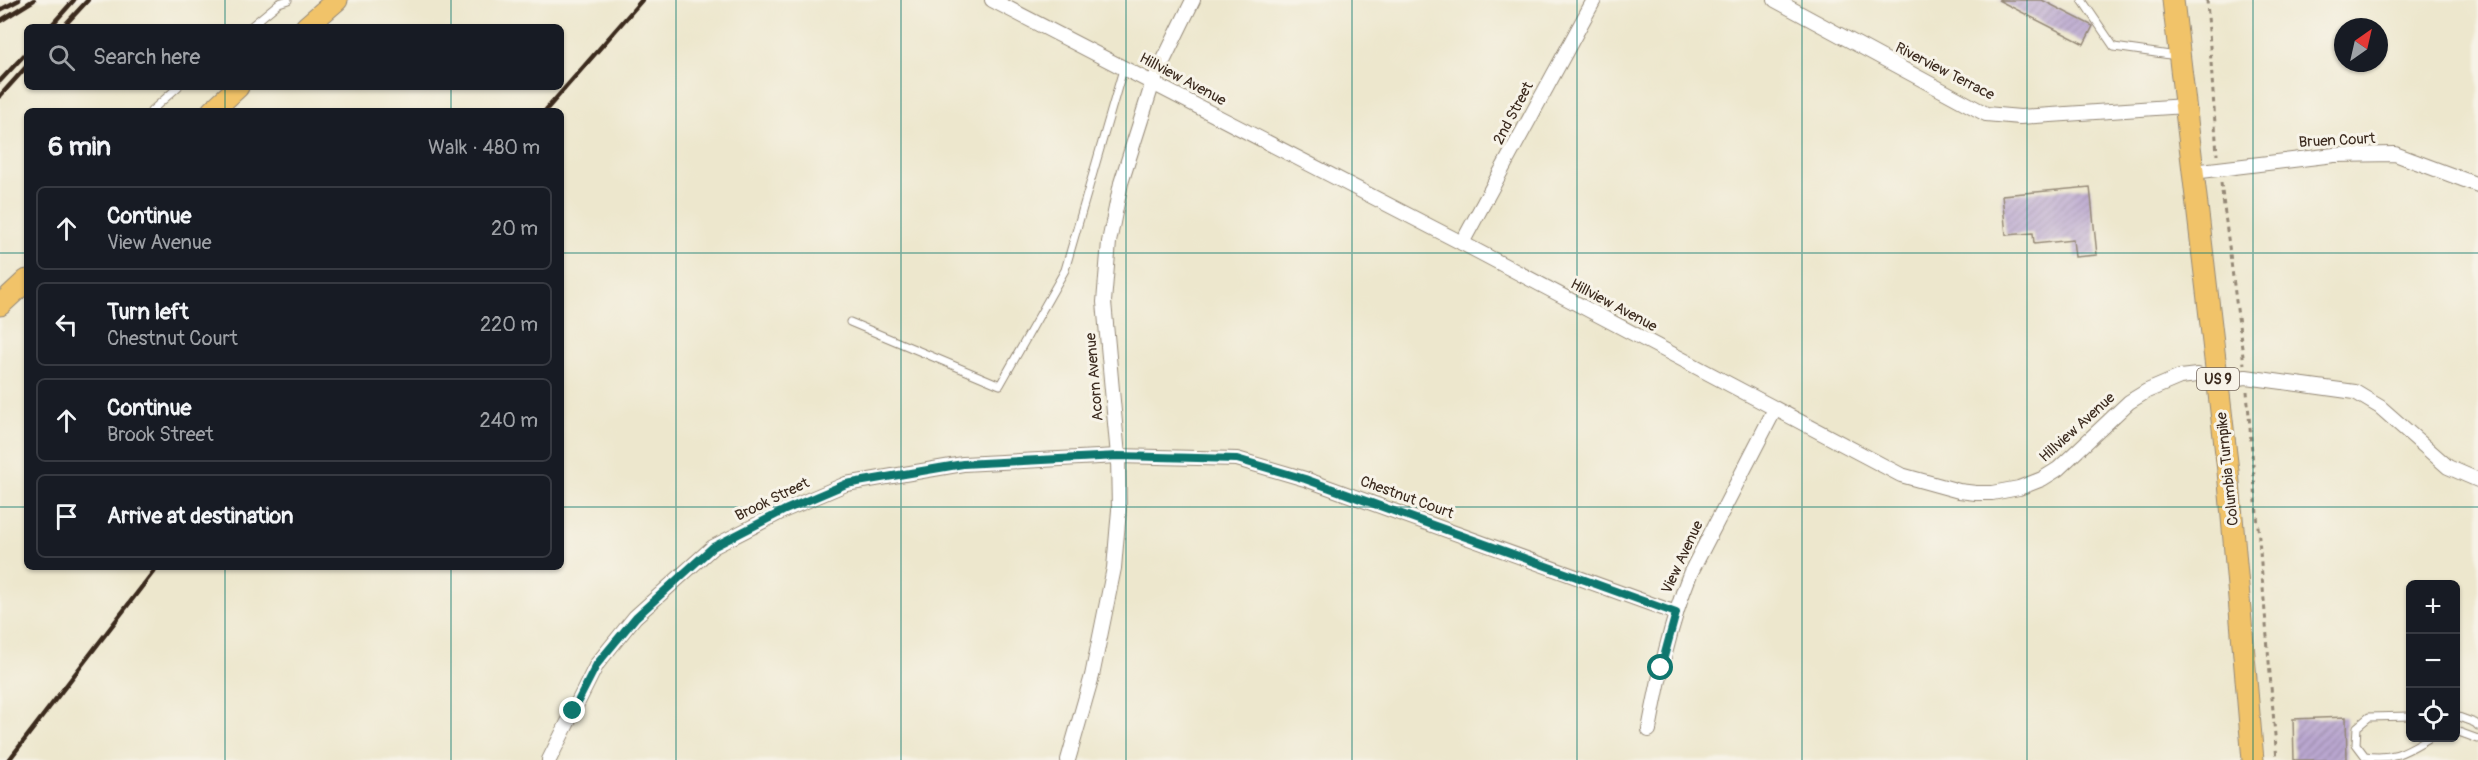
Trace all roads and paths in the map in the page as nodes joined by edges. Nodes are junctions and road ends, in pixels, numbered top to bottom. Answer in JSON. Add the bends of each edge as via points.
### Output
{"nodes":[{"id":1,"x":288,"y":0,"type":"edge"},
{"id":2,"x":337,"y":0,"type":"edge"},
{"id":3,"x":992,"y":0,"type":"edge"},
{"id":4,"x":1192,"y":0,"type":"edge"},
{"id":5,"x":1594,"y":0,"type":"edge"},
{"id":6,"x":1775,"y":0,"type":"edge"},
{"id":7,"x":2082,"y":0,"type":"edge"},
{"id":8,"x":2173,"y":0,"type":"edge"},
{"id":9,"x":254,"y":24,"type":"edge"},
{"id":10,"x":309,"y":24,"type":"edge"},
{"id":11,"x":2179,"y":56,"type":"junction"},
{"id":12,"x":1124,"y":66,"type":"junction"},
{"id":13,"x":1153,"y":82,"type":"junction"},
{"id":14,"x":175,"y":90,"type":"edge"},
{"id":15,"x":235,"y":90,"type":"edge"},
{"id":16,"x":2185,"y":106,"type":"junction"},
{"id":17,"x":155,"y":108,"type":"edge"},
{"id":18,"x":215,"y":108,"type":"edge"},
{"id":19,"x":2193,"y":171,"type":"junction"},
{"id":20,"x":2478,"y":185,"type":"edge"},
{"id":21,"x":1462,"y":243,"type":"junction"},
{"id":22,"x":24,"y":283,"type":"edge"},
{"id":23,"x":0,"y":306,"type":"edge"},
{"id":24,"x":850,"y":322,"type":"dead end"},
{"id":25,"x":2218,"y":381,"type":"junction"},
{"id":26,"x":1774,"y":409,"type":"junction"},
{"id":27,"x":1118,"y":456,"type":"junction"},
{"id":28,"x":2478,"y":480,"type":"edge"},
{"id":29,"x":1676,"y":613,"type":"junction"},
{"id":30,"x":2406,"y":716,"type":"edge"},
{"id":31,"x":2460,"y":717,"type":"edge"},
{"id":32,"x":2478,"y":726,"type":"edge"},
{"id":33,"x":1649,"y":730,"type":"dead end"},
{"id":34,"x":2460,"y":732,"type":"edge"},
{"id":35,"x":2478,"y":739,"type":"edge"},
{"id":36,"x":2423,"y":742,"type":"edge"},
{"id":37,"x":549,"y":760,"type":"edge"},
{"id":38,"x":1068,"y":760,"type":"edge"},
{"id":39,"x":2253,"y":760,"type":"edge"}],
"edges":[{"from":1,"to":9,"type":"lane"},
{"from":2,"to":10,"type":"main road"},
{"from":3,"to":12,"type":"street","name":"Hillview Avenue"},
{"from":4,"to":13,"type":"street","name":"Acorn Avenue"},
{"from":5,"to":21,"type":"street","name":"2nd Street"},
{"from":6,"to":16,"type":"street","name":"Riverview Terrace","via":[[1986,114],[2020,117]]},
{"from":7,"to":11,"type":"lane","via":[[2114,47]]},
{"from":8,"to":11,"type":"main road","name":"Columbia Turnpike","number":"US 9"},
{"from":11,"to":16,"type":"main road","name":"Columbia Turnpike","number":"US 9"},
{"from":12,"to":13,"type":"street","name":"Hillview Avenue"},
{"from":12,"to":24,"type":"lane","via":[[1065,270],[1000,385]]},
{"from":13,"to":21,"type":"street","name":"Hillview Avenue"},
{"from":13,"to":27,"type":"street","name":"Acorn Avenue","via":[[1121,183],[1109,242],[1104,302]]},
{"from":14,"to":17,"type":"lane"},
{"from":15,"to":18,"type":"main road"},
{"from":16,"to":19,"type":"main road","name":"Columbia Turnpike","number":"US 9"},
{"from":19,"to":20,"type":"street","name":"Bruen Court","via":[[2334,155],[2394,154]]},
{"from":19,"to":25,"type":"main road","name":"Columbia Turnpike","number":"US 9"},
{"from":21,"to":26,"type":"street","name":"Hillview Avenue"},
{"from":22,"to":23,"type":"main road"},
{"from":25,"to":26,"type":"street","name":"Hillview Avenue","via":[[2197,375],[2180,377],[2147,391],[2129,402],[2074,455],[2042,479],[1992,493],[1959,491],[1901,475]]},
{"from":25,"to":28,"type":"street","name":"Hillview Avenue","via":[[2246,377],[2355,392],[2380,407],[2448,467]]},
{"from":25,"to":39,"type":"main road","name":"Columbia Turnpike","number":"US 9"},
{"from":26,"to":29,"type":"street","name":"View Avenue","via":[[1690,574]]},
{"from":27,"to":29,"type":"street","name":"Chestnut Court","via":[[1237,459],[1294,475]]},
{"from":27,"to":37,"type":"street","name":"Brook Street","via":[[963,464],[846,484],[713,547],[636,617],[597,664]]},
{"from":27,"to":38,"type":"street","name":"Acorn Avenue","via":[[1114,568],[1092,676]]},
{"from":29,"to":33,"type":"street","name":"View Avenue"},
{"from":30,"to":36,"type":"lane","via":[[2369,717],[2357,727],[2356,744],[2365,756],[2384,759]]},
{"from":31,"to":32,"type":"lane"},
{"from":34,"to":35,"type":"lane"}]}
